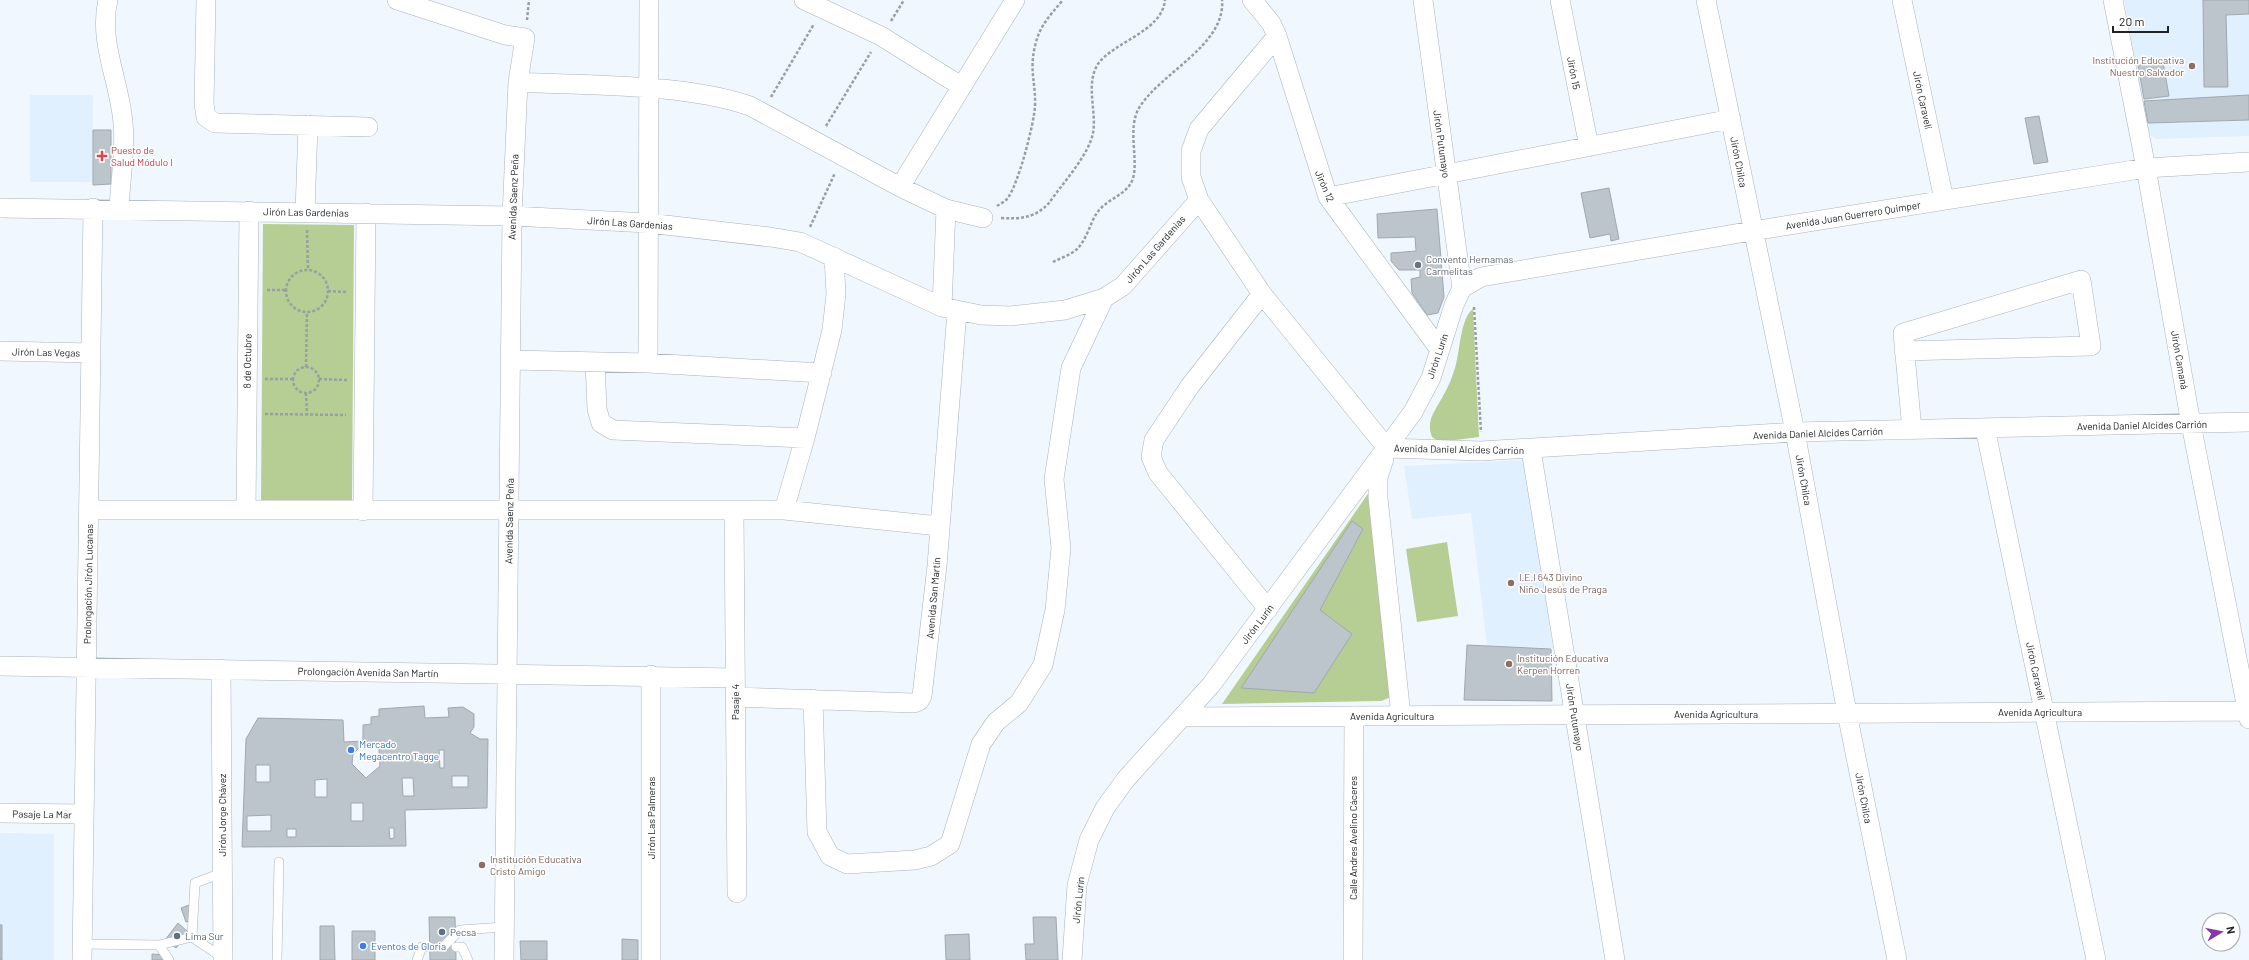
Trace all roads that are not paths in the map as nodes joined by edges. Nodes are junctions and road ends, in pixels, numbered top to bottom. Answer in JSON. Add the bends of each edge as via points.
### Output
{"nodes":[{"id":1,"x":108,"y":0,"type":"edge"},
{"id":2,"x":206,"y":0,"type":"edge"},
{"id":3,"x":397,"y":0,"type":"edge"},
{"id":4,"x":649,"y":0,"type":"edge"},
{"id":5,"x":804,"y":0,"type":"edge"},
{"id":6,"x":1015,"y":0,"type":"edge"},
{"id":7,"x":1252,"y":0,"type":"edge"},
{"id":8,"x":1423,"y":0,"type":"edge"},
{"id":9,"x":1560,"y":0,"type":"edge"},
{"id":10,"x":1706,"y":0,"type":"edge"},
{"id":11,"x":1902,"y":0,"type":"edge"},
{"id":12,"x":2113,"y":0,"type":"edge"},
{"id":13,"x":1277,"y":36,"type":"junction"},
{"id":14,"x":518,"y":82,"type":"junction"},
{"id":15,"x":961,"y":86,"type":"junction"},
{"id":16,"x":649,"y":89,"type":"junction"},
{"id":17,"x":1731,"y":119,"type":"junction"},
{"id":18,"x":308,"y":125,"type":"junction"},
{"id":19,"x":368,"y":127,"type":"dead end"},
{"id":20,"x":1588,"y":147,"type":"junction"},
{"id":21,"x":2249,"y":162,"type":"edge"},
{"id":22,"x":2146,"y":168,"type":"junction"},
{"id":23,"x":1446,"y":174,"type":"junction"},
{"id":24,"x":900,"y":187,"type":"junction"},
{"id":25,"x":1328,"y":196,"type":"junction"},
{"id":26,"x":1199,"y":200,"type":"junction"},
{"id":27,"x":1944,"y":200,"type":"junction"},
{"id":28,"x":0,"y":208,"type":"edge"},
{"id":29,"x":93,"y":208,"type":"junction"},
{"id":30,"x":119,"y":209,"type":"junction"},
{"id":31,"x":946,"y":209,"type":"junction"},
{"id":32,"x":249,"y":211,"type":"junction"},
{"id":33,"x":366,"y":213,"type":"junction"},
{"id":34,"x":512,"y":216,"type":"junction"},
{"id":35,"x":982,"y":218,"type":"road end"},
{"id":36,"x":648,"y":223,"type":"junction"},
{"id":37,"x":307,"y":224,"type":"junction"},
{"id":38,"x":1752,"y":231,"type":"junction"},
{"id":39,"x":834,"y":257,"type":"junction"},
{"id":40,"x":1462,"y":288,"type":"junction"},
{"id":41,"x":1262,"y":294,"type":"junction"},
{"id":42,"x":1104,"y":298,"type":"junction"},
{"id":43,"x":950,"y":309,"type":"junction"},
{"id":44,"x":1440,"y":350,"type":"junction"},
{"id":45,"x":0,"y":351,"type":"edge"},
{"id":46,"x":1904,"y":351,"type":"junction"},
{"id":47,"x":91,"y":353,"type":"junction"},
{"id":48,"x":510,"y":360,"type":"junction"},
{"id":49,"x":595,"y":362,"type":"junction"},
{"id":50,"x":648,"y":363,"type":"junction"},
{"id":51,"x":822,"y":373,"type":"junction"},
{"id":52,"x":2249,"y":422,"type":"edge"},
{"id":53,"x":2191,"y":424,"type":"junction"},
{"id":54,"x":1984,"y":428,"type":"junction"},
{"id":55,"x":1912,"y":430,"type":"junction"},
{"id":56,"x":1795,"y":432,"type":"junction"},
{"id":57,"x":805,"y":438,"type":"junction"},
{"id":58,"x":1387,"y":448,"type":"junction"},
{"id":59,"x":1531,"y":450,"type":"junction"},
{"id":60,"x":89,"y":510,"type":"junction"},
{"id":61,"x":246,"y":510,"type":"junction"},
{"id":62,"x":784,"y":510,"type":"junction"},
{"id":63,"x":363,"y":511,"type":"junction"},
{"id":64,"x":509,"y":511,"type":"junction"},
{"id":65,"x":734,"y":512,"type":"junction"},
{"id":66,"x":939,"y":526,"type":"junction"},
{"id":67,"x":1268,"y":609,"type":"junction"},
{"id":68,"x":0,"y":666,"type":"edge"},
{"id":69,"x":86,"y":667,"type":"junction"},
{"id":70,"x":221,"y":669,"type":"junction"},
{"id":71,"x":507,"y":674,"type":"junction"},
{"id":72,"x":651,"y":675,"type":"junction"},
{"id":73,"x":735,"y":678,"type":"junction"},
{"id":74,"x":735,"y":697,"type":"junction"},
{"id":75,"x":813,"y":699,"type":"junction"},
{"id":76,"x":2044,"y":712,"type":"junction"},
{"id":77,"x":1847,"y":713,"type":"junction"},
{"id":78,"x":2248,"y":714,"type":"edge"},
{"id":79,"x":1575,"y":715,"type":"junction"},
{"id":80,"x":1182,"y":716,"type":"junction"},
{"id":81,"x":1354,"y":716,"type":"junction"},
{"id":82,"x":1401,"y":716,"type":"junction"},
{"id":83,"x":0,"y":813,"type":"edge"},
{"id":84,"x":84,"y":814,"type":"junction"},
{"id":85,"x":280,"y":862,"type":"dead end"},
{"id":86,"x":222,"y":873,"type":"junction"},
{"id":87,"x":737,"y":893,"type":"dead end"},
{"id":88,"x":504,"y":927,"type":"junction"},
{"id":89,"x":192,"y":937,"type":"junction"},
{"id":90,"x":159,"y":945,"type":"junction"},
{"id":91,"x":430,"y":947,"type":"dead end"},
{"id":92,"x":443,"y":947,"type":"dead end"},
{"id":93,"x":456,"y":947,"type":"dead end"},
{"id":94,"x":82,"y":952,"type":"edge"},
{"id":95,"x":223,"y":959,"type":"edge"},
{"id":96,"x":169,"y":960,"type":"edge"},
{"id":97,"x":277,"y":960,"type":"edge"},
{"id":98,"x":417,"y":960,"type":"edge"},
{"id":99,"x":468,"y":960,"type":"edge"},
{"id":100,"x":504,"y":960,"type":"edge"},
{"id":101,"x":651,"y":960,"type":"edge"},
{"id":102,"x":1072,"y":960,"type":"edge"},
{"id":103,"x":1353,"y":960,"type":"edge"},
{"id":104,"x":1615,"y":960,"type":"edge"},
{"id":105,"x":1897,"y":960,"type":"edge"},
{"id":106,"x":2096,"y":960,"type":"edge"}],
"edges":[{"from":1,"to":30,"type":"street","via":[[105,10],[107,47],[124,124]]},
{"from":2,"to":18,"type":"street","via":[[206,117],[215,123]]},
{"from":3,"to":14,"type":"street","name":"Avenida Saenz Peña","via":[[505,35],[525,38]]},
{"from":4,"to":16,"type":"street"},
{"from":5,"to":15,"type":"street","via":[[881,36]]},
{"from":6,"to":15,"type":"street"},
{"from":7,"to":13,"type":"street","name":"Jirón 12","via":[[1271,23]]},
{"from":8,"to":23,"type":"street","name":"Jirón Putumayo"},
{"from":9,"to":20,"type":"street","name":"Jirón 15"},
{"from":10,"to":17,"type":"street","name":"Jirón Chilca"},
{"from":11,"to":27,"type":"street","name":"Jirón Caravelí"},
{"from":12,"to":22,"type":"street","name":"Jirón Camaná"},
{"from":13,"to":25,"type":"street","name":"Jirón 12"},
{"from":13,"to":26,"type":"street","via":[[1199,129],[1191,151],[1191,176]]},
{"from":14,"to":16,"type":"street"},
{"from":14,"to":34,"type":"street","name":"Avenida Saenz Peña"},
{"from":15,"to":24,"type":"street"},
{"from":16,"to":24,"type":"street","via":[[726,98],[750,106]]},
{"from":16,"to":36,"type":"street"},
{"from":17,"to":20,"type":"street"},
{"from":17,"to":38,"type":"street","name":"Jirón Chilca"},
{"from":18,"to":19,"type":"street"},
{"from":18,"to":37,"type":"street"},
{"from":20,"to":23,"type":"street"},
{"from":21,"to":22,"type":"street","name":"Avenida Juan Guerrero Quimper"},
{"from":22,"to":27,"type":"street","name":"Avenida Juan Guerrero Quimper"},
{"from":22,"to":53,"type":"street","name":"Jirón Camaná"},
{"from":23,"to":25,"type":"street"},
{"from":23,"to":40,"type":"street","name":"Jirón Putumayo"},
{"from":24,"to":31,"type":"street"},
{"from":25,"to":44,"type":"street","name":"Jirón 12"},
{"from":26,"to":41,"type":"street"},
{"from":26,"to":42,"type":"street","name":"Jirón Las Gardenias","via":[[1123,286]]},
{"from":27,"to":38,"type":"street","name":"Avenida Juan Guerrero Quimper"},
{"from":28,"to":29,"type":"street","name":"Jirón Las Gardenias"},
{"from":29,"to":30,"type":"street","name":"Jirón Las Gardenias"},
{"from":29,"to":47,"type":"street","name":"Prolongación Jirón Lucanas"},
{"from":30,"to":32,"type":"street","name":"Jirón Las Gardenias"},
{"from":31,"to":35,"type":"street"},
{"from":31,"to":43,"type":"street","name":"Avenida San Martín"},
{"from":32,"to":37,"type":"street","name":"Jirón Las Gardenias"},
{"from":32,"to":61,"type":"street","name":"8 de Octubre"},
{"from":33,"to":34,"type":"street","name":"Jirón Las Gardenias"},
{"from":33,"to":37,"type":"street","name":"Jirón Las Gardenias"},
{"from":33,"to":63,"type":"street"},
{"from":34,"to":36,"type":"street","name":"Jirón Las Gardenias"},
{"from":34,"to":48,"type":"street","name":"Avenida Saenz Peña"},
{"from":36,"to":39,"type":"street","name":"Jirón Las Gardenias","via":[[770,237],[802,243]]},
{"from":36,"to":50,"type":"street"},
{"from":38,"to":40,"type":"street","name":"Avenida Juan Guerrero Quimper","via":[[1480,277]]},
{"from":38,"to":56,"type":"street","name":"Jirón Chilca"},
{"from":39,"to":43,"type":"street","name":"Jirón Las Gardenias"},
{"from":39,"to":51,"type":"street","via":[[836,294],[832,330]]},
{"from":40,"to":44,"type":"street","name":"Jirón Lurín"},
{"from":41,"to":58,"type":"street"},
{"from":41,"to":67,"type":"street","via":[[1190,386],[1154,440],[1151,457],[1158,473]]},
{"from":42,"to":43,"type":"street","name":"Jirón Las Gardenias","via":[[1065,310],[1010,316],[981,316]]},
{"from":42,"to":75,"type":"street","via":[[1071,368],[1054,478],[1061,548],[1055,610],[1043,665],[1019,703],[996,722],[981,744],[950,844],[931,856],[915,860],[847,864],[830,856],[817,832]]},
{"from":43,"to":66,"type":"street","name":"Avenida San Martín"},
{"from":44,"to":58,"type":"street","name":"Jirón Lurín","via":[[1431,378],[1413,412]]},
{"from":45,"to":47,"type":"street","name":"Jirón Las Vegas"},
{"from":46,"to":46,"type":"street","via":[[2091,346],[2081,280],[1902,334]]},
{"from":46,"to":55,"type":"street"},
{"from":47,"to":60,"type":"street","name":"Prolongación Jirón Lucanas"},
{"from":48,"to":49,"type":"street"},
{"from":48,"to":64,"type":"street","name":"Avenida Saenz Peña"},
{"from":49,"to":50,"type":"street"},
{"from":49,"to":57,"type":"street","via":[[597,409],[601,423],[612,430]]},
{"from":50,"to":51,"type":"street"},
{"from":51,"to":57,"type":"street"},
{"from":52,"to":53,"type":"street","name":"Avenida Daniel Alcides Carrión"},
{"from":53,"to":54,"type":"street","name":"Avenida Daniel Alcides Carrión"},
{"from":53,"to":78,"type":"street","name":"Jirón Camaná"},
{"from":54,"to":55,"type":"street","name":"Avenida Daniel Alcides Carrión"},
{"from":54,"to":76,"type":"street","name":"Jirón Caravelí"},
{"from":55,"to":56,"type":"street","name":"Avenida Daniel Alcides Carrión"},
{"from":56,"to":59,"type":"street","name":"Avenida Daniel Alcides Carrión"},
{"from":56,"to":77,"type":"street","name":"Jirón Chilca"},
{"from":57,"to":62,"type":"street"},
{"from":58,"to":59,"type":"street","name":"Avenida Daniel Alcides Carrión"},
{"from":58,"to":67,"type":"street","name":"Jirón Lurín"},
{"from":58,"to":82,"type":"street","via":[[1378,477],[1378,498]]},
{"from":59,"to":79,"type":"street","name":"Jirón Putumayo"},
{"from":60,"to":61,"type":"street"},
{"from":60,"to":69,"type":"street","name":"Prolongación Jirón Lucanas"},
{"from":61,"to":63,"type":"street"},
{"from":62,"to":65,"type":"street"},
{"from":62,"to":66,"type":"street"},
{"from":63,"to":64,"type":"street"},
{"from":64,"to":65,"type":"street"},
{"from":64,"to":71,"type":"street","name":"Avenida Saenz Peña"},
{"from":65,"to":73,"type":"street","name":"Pasaje 4"},
{"from":66,"to":75,"type":"street","name":"Avenida San Martín","via":[[930,637],[922,696],[919,701],[914,703]]},
{"from":67,"to":80,"type":"street","name":"Jirón Lurín","via":[[1211,685]]},
{"from":68,"to":69,"type":"street","name":"Prolongación Avenida San Martín"},
{"from":69,"to":70,"type":"street","name":"Prolongación Avenida San Martín"},
{"from":69,"to":84,"type":"street","name":"Prolongación Jirón Lucanas"},
{"from":70,"to":71,"type":"street","name":"Prolongación Avenida San Martín"},
{"from":70,"to":86,"type":"street","name":"Jirón Jorge Chávez"},
{"from":71,"to":72,"type":"street","name":"Prolongación Avenida San Martín"},
{"from":71,"to":88,"type":"street","name":"Avenida Saenz Peña"},
{"from":72,"to":73,"type":"street","name":"Prolongación Avenida San Martín"},
{"from":72,"to":101,"type":"street","name":"Jirón Las Palmeras"},
{"from":73,"to":74,"type":"street","name":"Pasaje 4"},
{"from":74,"to":75,"type":"street","name":"Avenida San Martín"},
{"from":74,"to":87,"type":"street","name":"Pasaje 4"},
{"from":76,"to":77,"type":"street","name":"Avenida Agricultura"},
{"from":76,"to":78,"type":"street","name":"Avenida Agricultura"},
{"from":76,"to":106,"type":"street","name":"Jirón Caravelí"},
{"from":77,"to":79,"type":"street","name":"Avenida Agricultura"},
{"from":77,"to":105,"type":"street","name":"Jirón Chilca"},
{"from":79,"to":82,"type":"street","name":"Avenida Agricultura"},
{"from":79,"to":104,"type":"street","name":"Jirón Putumayo"},
{"from":80,"to":81,"type":"street","name":"Avenida Agricultura"},
{"from":80,"to":102,"type":"street","name":"Jirón Lurín","via":[[1126,779],[1105,808],[1089,840],[1077,884]]},
{"from":81,"to":82,"type":"street","name":"Avenida Agricultura"},
{"from":81,"to":103,"type":"street","name":"Calle Andres Avelino Cáceres"},
{"from":83,"to":84,"type":"street","name":"Pasaje La Mar"},
{"from":84,"to":94,"type":"street","name":"Prolongación Jirón Lucanas"},
{"from":85,"to":97,"type":"lane"},
{"from":86,"to":89,"type":"lane","via":[[195,883]]},
{"from":86,"to":95,"type":"street","name":"Jirón Jorge Chávez"},
{"from":88,"to":92,"type":"lane","via":[[460,930]]},
{"from":88,"to":100,"type":"street","name":"Avenida Saenz Peña"},
{"from":89,"to":90,"type":"lane"},
{"from":89,"to":95,"type":"lane"},
{"from":90,"to":94,"type":"lane"},
{"from":90,"to":96,"type":"lane"},
{"from":91,"to":98,"type":"lane","via":[[422,947]]},
{"from":93,"to":99,"type":"lane","via":[[462,947]]}]}
